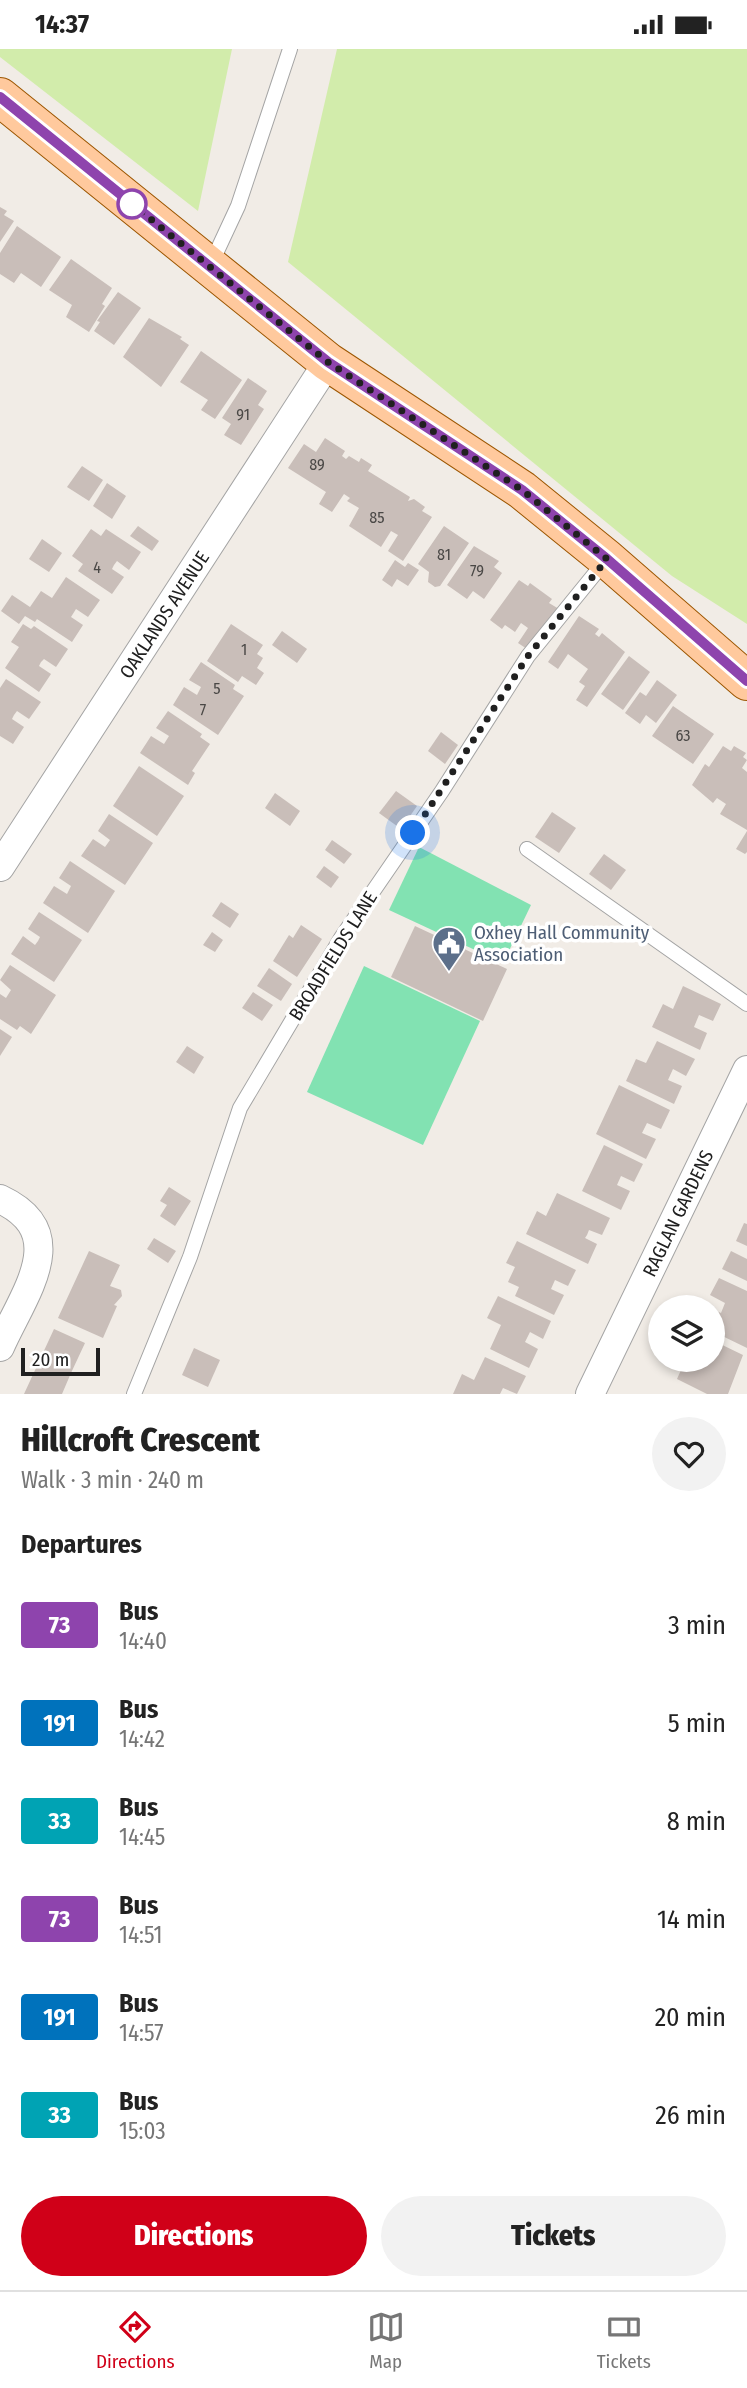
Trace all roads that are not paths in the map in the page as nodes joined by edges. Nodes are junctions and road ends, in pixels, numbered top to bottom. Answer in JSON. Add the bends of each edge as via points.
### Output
{"nodes":[{"id":1,"x":290,"y":49,"type":"edge"},
{"id":2,"x":0,"y":97,"type":"edge"},
{"id":3,"x":209,"y":268,"type":"junction"},
{"id":4,"x":328,"y":362,"type":"junction"},
{"id":5,"x":607,"y":559,"type":"junction"},
{"id":6,"x":747,"y":681,"type":"edge"},
{"id":7,"x":527,"y":849,"type":"dead end"},
{"id":8,"x":0,"y":867,"type":"edge"},
{"id":9,"x":747,"y":1004,"type":"edge"},
{"id":10,"x":747,"y":1070,"type":"edge"},
{"id":11,"x":0,"y":1199,"type":"edge"},
{"id":12,"x":0,"y":1347,"type":"edge"},
{"id":13,"x":134,"y":1394,"type":"edge"},
{"id":14,"x":590,"y":1394,"type":"edge"}],
"edges":[{"from":1,"to":3,"type":"lane","via":[[238,206]]},
{"from":2,"to":3,"type":"main road"},
{"from":3,"to":4,"type":"main road"},
{"from":4,"to":5,"type":"main road","via":[[522,490]]},
{"from":4,"to":8,"type":"street","name":"OAKLANDS AVENUE"},
{"from":5,"to":6,"type":"main road"},
{"from":5,"to":13,"type":"lane","name":"BROADFIELDS LANE","via":[[528,656],[341,938],[240,1108],[190,1257]]},
{"from":7,"to":9,"type":"lane"},
{"from":10,"to":14,"type":"street","name":"RAGLAN GARDENS"},
{"from":11,"to":12,"type":"street","via":[[25,1212],[40,1246],[35,1269]]}]}
